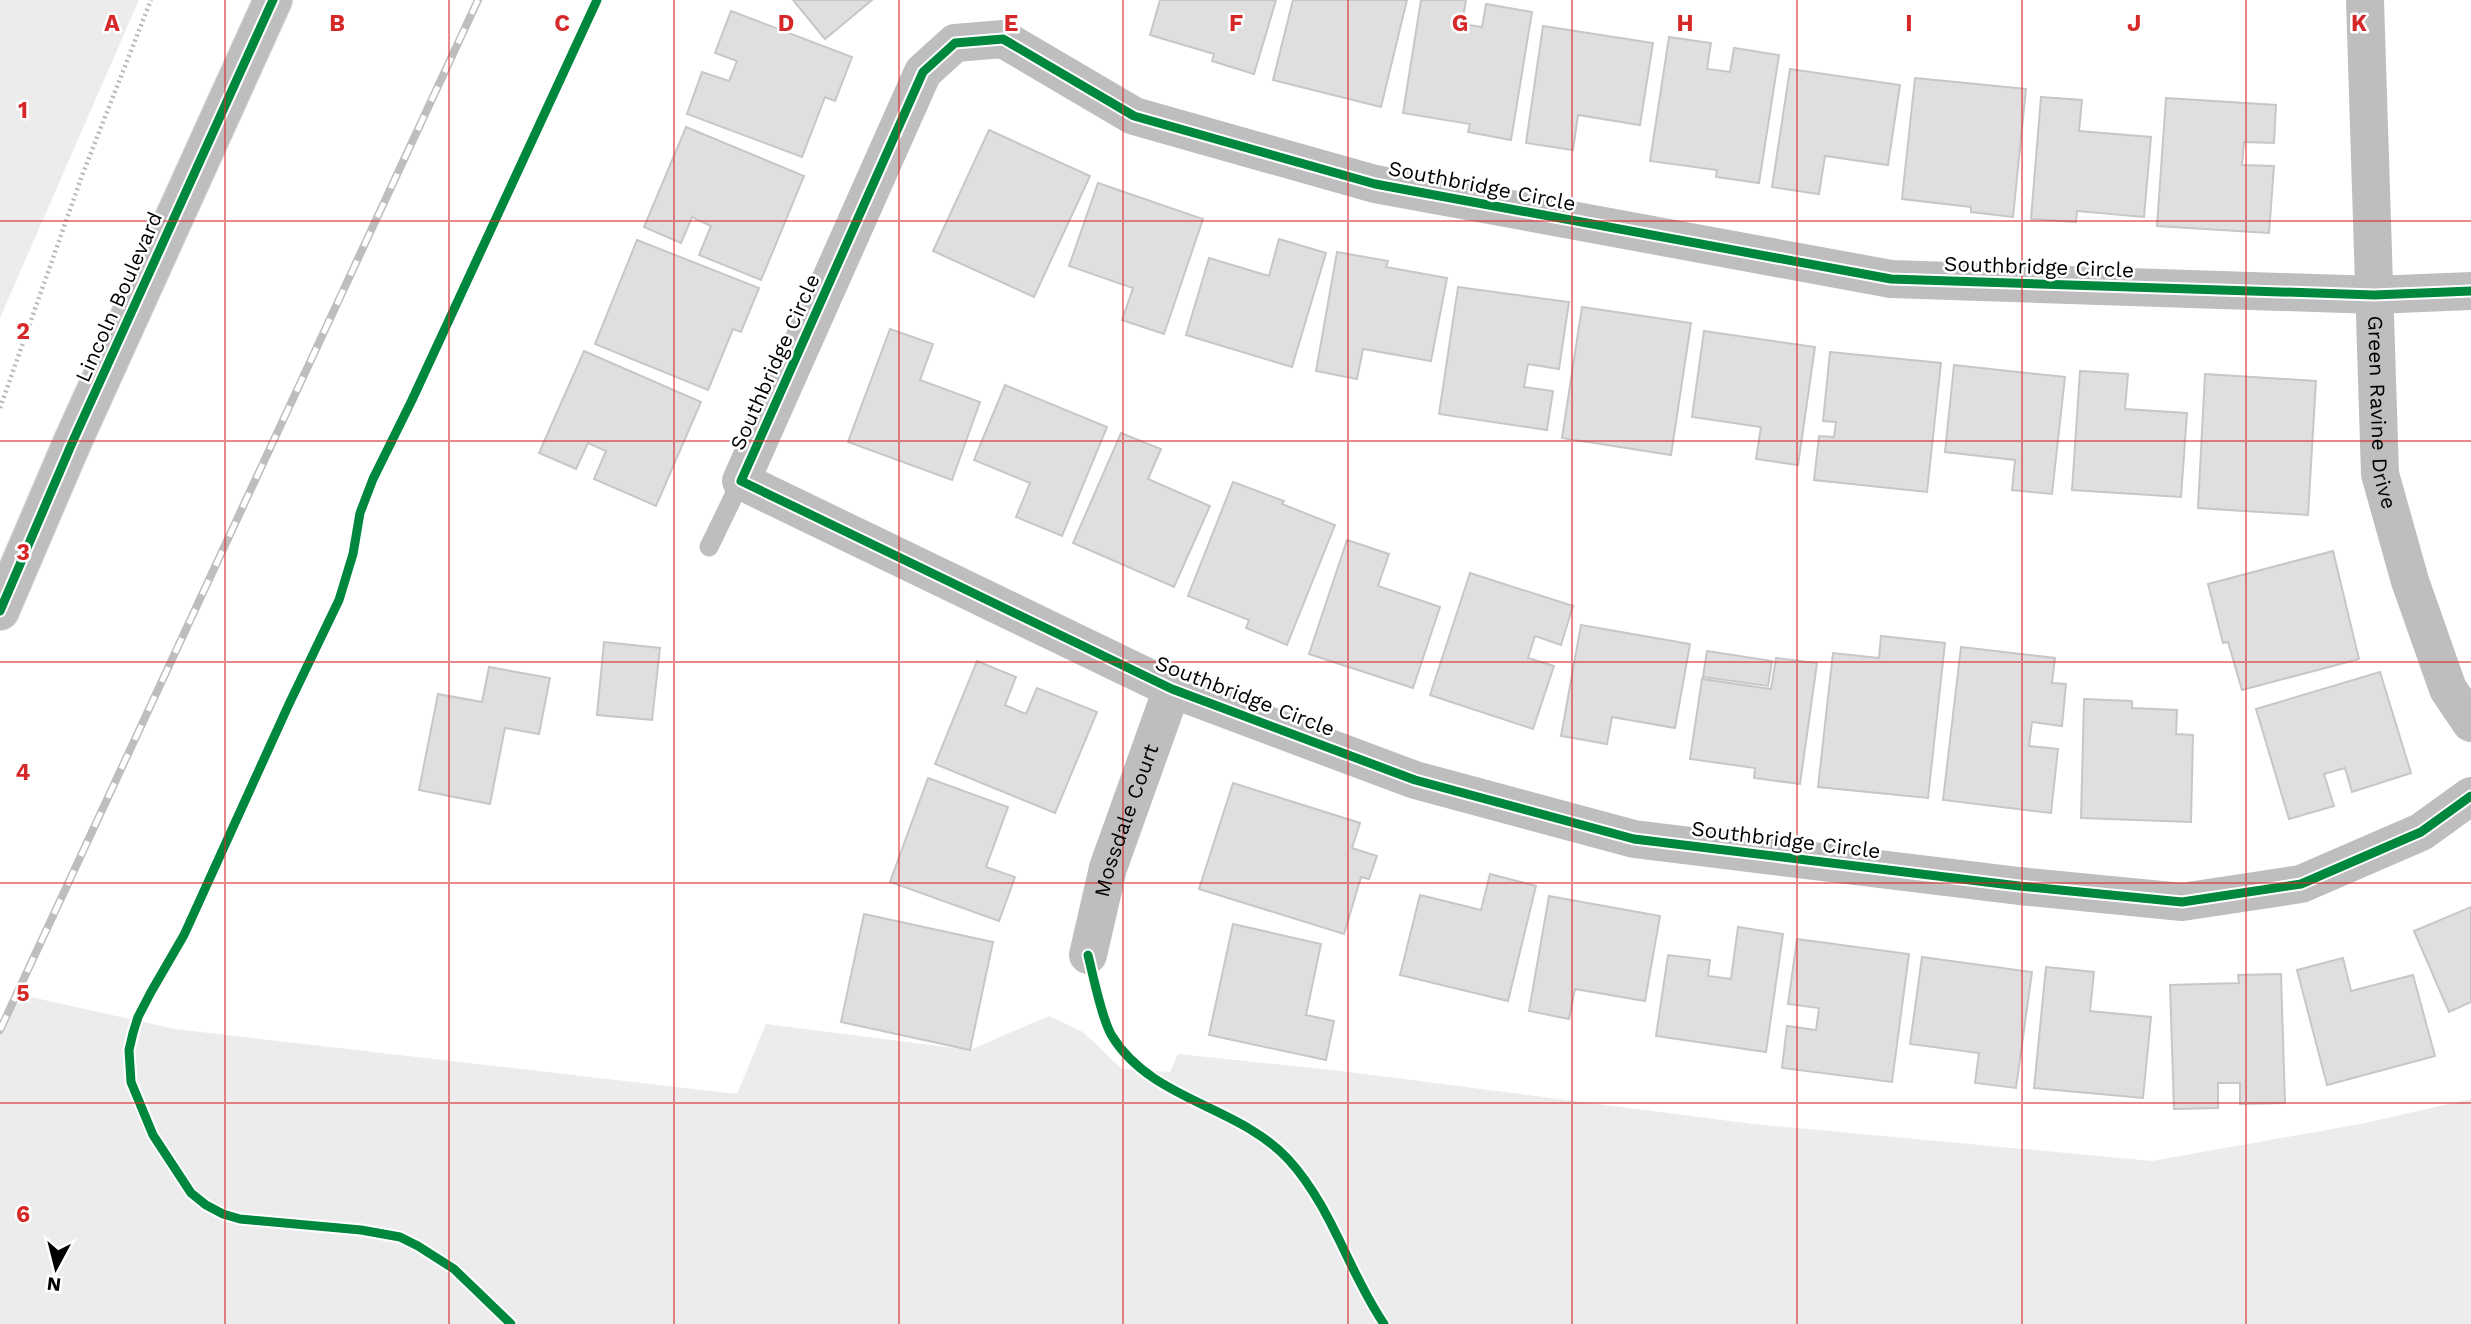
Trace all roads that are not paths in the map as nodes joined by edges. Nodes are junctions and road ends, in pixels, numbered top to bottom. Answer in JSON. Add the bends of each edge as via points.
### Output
{"nodes":[{"id":1,"x":274,"y":0,"type":"edge"},
{"id":2,"x":2365,"y":0,"type":"edge"},
{"id":3,"x":2471,"y":291,"type":"edge"},
{"id":4,"x":2374,"y":295,"type":"junction"},
{"id":5,"x":741,"y":481,"type":"junction"},
{"id":6,"x":709,"y":547,"type":"dead end"},
{"id":7,"x":0,"y":611,"type":"edge"},
{"id":8,"x":1172,"y":689,"type":"junction"},
{"id":9,"x":2471,"y":723,"type":"edge"},
{"id":10,"x":2471,"y":796,"type":"edge"},
{"id":11,"x":1088,"y":955,"type":"dead end"}],
"edges":[{"from":1,"to":7,"type":"street","name":"Lincoln Boulevard"},
{"from":2,"to":4,"type":"street","name":"Green Ravine Drive"},
{"from":3,"to":4,"type":"street","name":"Southbridge Circle"},
{"from":4,"to":5,"type":"street","name":"Southbridge Circle","via":[[1891,279],[1375,184],[1134,116],[1003,39],[955,43],[923,72]]},
{"from":4,"to":9,"type":"street","name":"Green Ravine Drive","via":[[2380,474],[2410,581],[2448,689]]},
{"from":5,"to":6,"type":"lane"},
{"from":5,"to":8,"type":"street","name":"Southbridge Circle"},
{"from":8,"to":10,"type":"street","name":"Southbridge Circle","via":[[1415,780],[1634,839],[2182,902],[2301,884],[2421,832]]},
{"from":8,"to":11,"type":"street","name":"Mossdale Court","via":[[1108,868]]}]}
